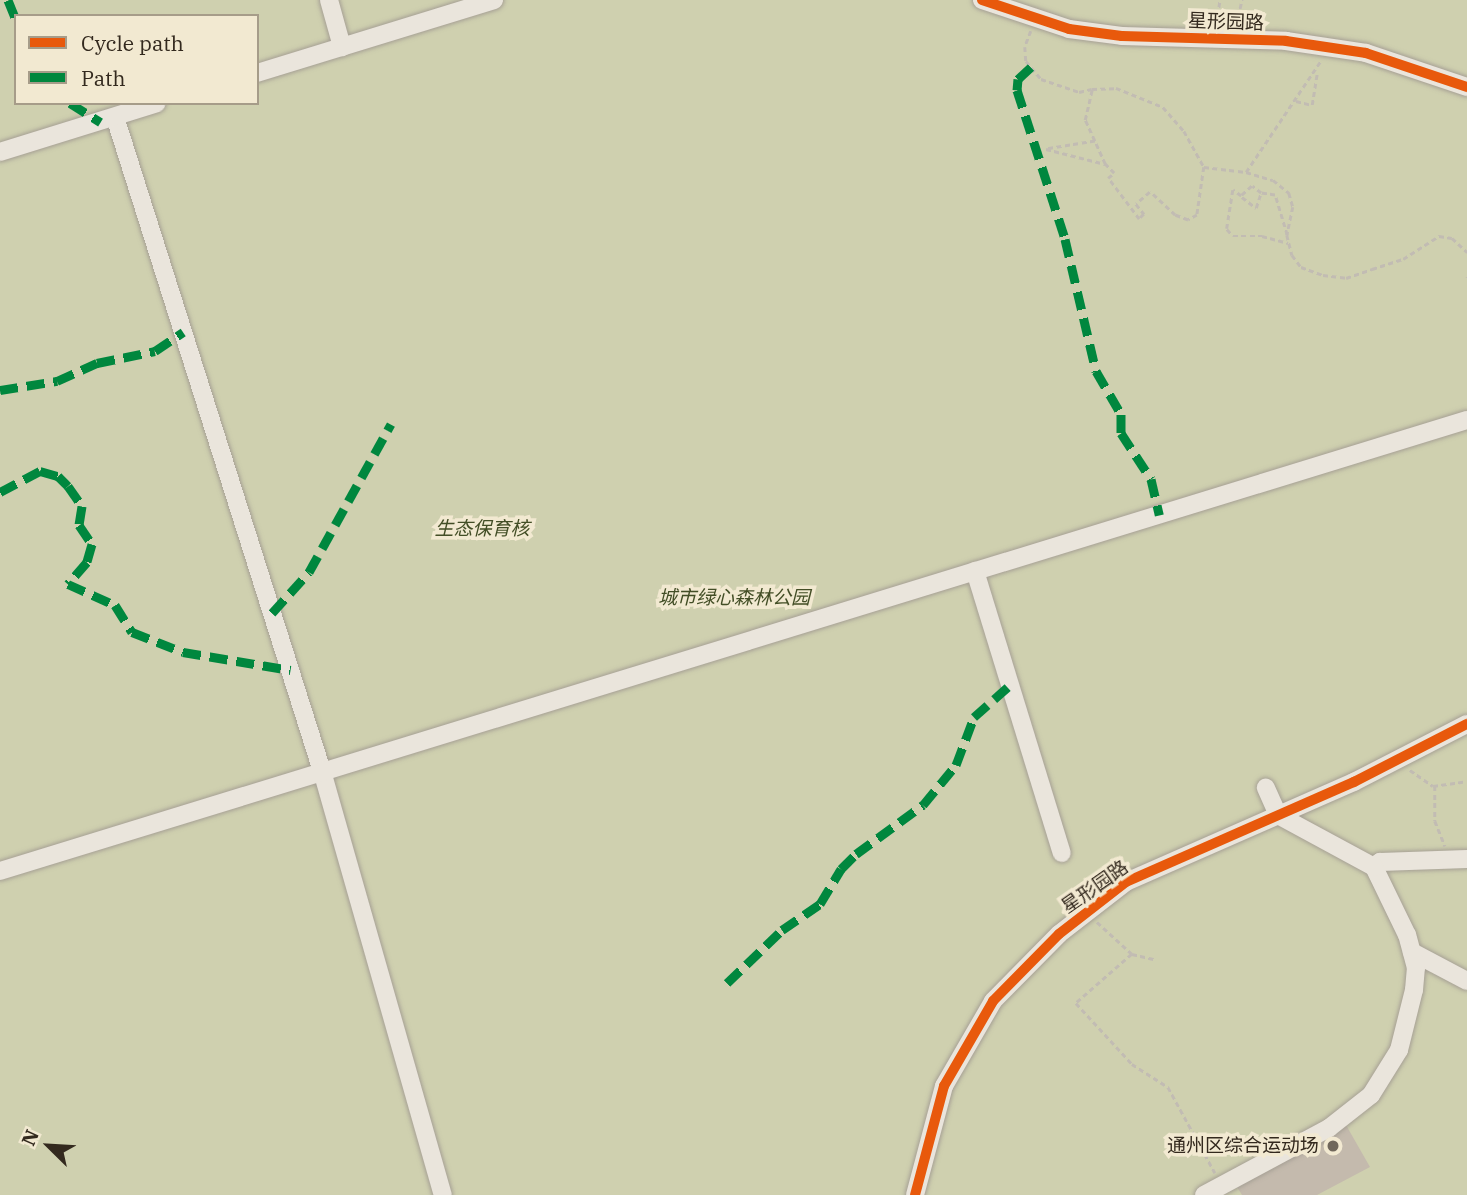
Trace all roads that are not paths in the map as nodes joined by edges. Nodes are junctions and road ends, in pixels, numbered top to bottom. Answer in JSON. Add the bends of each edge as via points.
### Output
{"nodes":[{"id":1,"x":329,"y":0,"type":"edge"},
{"id":2,"x":494,"y":0,"type":"edge"},
{"id":3,"x":982,"y":0,"type":"edge"},
{"id":4,"x":342,"y":47,"type":"junction"},
{"id":5,"x":259,"y":72,"type":"edge"},
{"id":6,"x":1467,"y":87,"type":"edge"},
{"id":7,"x":151,"y":105,"type":"edge"},
{"id":8,"x":115,"y":117,"type":"junction"},
{"id":9,"x":0,"y":152,"type":"edge"},
{"id":10,"x":1467,"y":420,"type":"edge"},
{"id":11,"x":975,"y":571,"type":"junction"},
{"id":12,"x":1467,"y":724,"type":"edge"},
{"id":13,"x":322,"y":771,"type":"junction"},
{"id":14,"x":1266,"y":788,"type":"dead end"},
{"id":15,"x":1278,"y":816,"type":"junction"},
{"id":16,"x":1062,"y":853,"type":"dead end"},
{"id":17,"x":1458,"y":859,"type":"edge"},
{"id":18,"x":1374,"y":867,"type":"junction"},
{"id":19,"x":0,"y":871,"type":"edge"},
{"id":20,"x":1412,"y":952,"type":"junction"},
{"id":21,"x":1467,"y":981,"type":"edge"},
{"id":22,"x":443,"y":1195,"type":"edge"},
{"id":23,"x":915,"y":1195,"type":"edge"},
{"id":24,"x":1204,"y":1195,"type":"edge"}],
"edges":[{"from":1,"to":4,"type":"street"},
{"from":2,"to":4,"type":"street"},
{"from":3,"to":6,"type":"street","name":"星形园路","via":[[1035,19],[1122,36],[1324,47],[1366,54]]},
{"from":4,"to":5,"type":"street"},
{"from":7,"to":8,"type":"street"},
{"from":8,"to":9,"type":"street"},
{"from":8,"to":13,"type":"street"},
{"from":10,"to":11,"type":"street"},
{"from":11,"to":13,"type":"street"},
{"from":11,"to":16,"type":"street"},
{"from":12,"to":15,"type":"street","name":"星形园路"},
{"from":13,"to":19,"type":"street"},
{"from":13,"to":22,"type":"street"},
{"from":14,"to":15,"type":"street"},
{"from":15,"to":18,"type":"street"},
{"from":15,"to":23,"type":"street","name":"星形园路","via":[[1126,881],[1086,912],[993,1001],[944,1086]]},
{"from":17,"to":18,"type":"street","via":[[1380,862]]},
{"from":18,"to":20,"type":"street"},
{"from":20,"to":21,"type":"street"},
{"from":20,"to":24,"type":"street","via":[[1414,990],[1399,1049],[1371,1095],[1329,1128]]}]}
